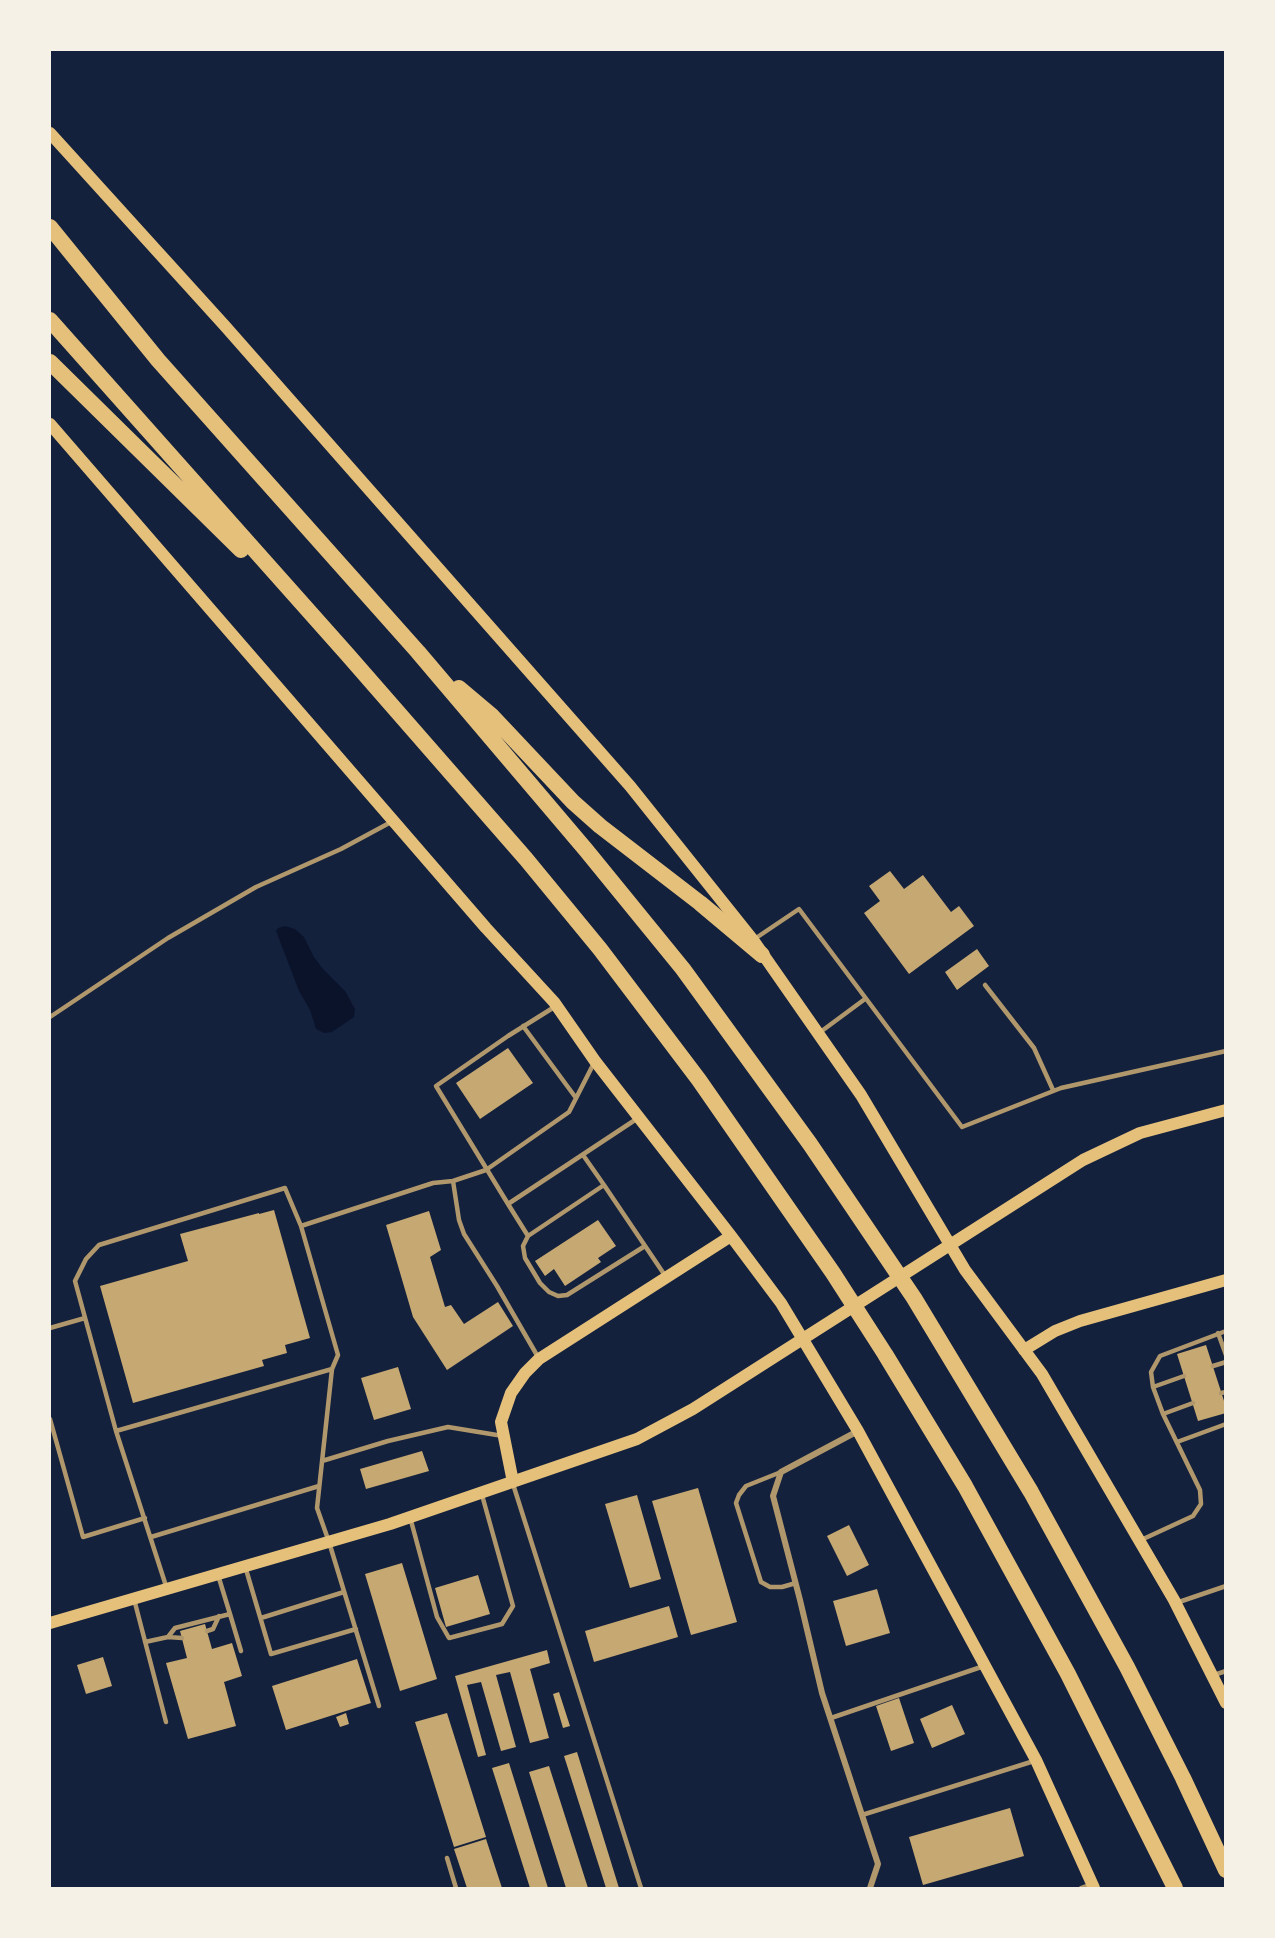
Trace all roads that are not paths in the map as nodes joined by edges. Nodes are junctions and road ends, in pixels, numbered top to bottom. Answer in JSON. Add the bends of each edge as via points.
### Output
{"nodes":[{"id":1,"x":50,"y":133,"type":"edge"},
{"id":2,"x":50,"y":227,"type":"edge"},
{"id":3,"x":50,"y":320,"type":"edge"},
{"id":4,"x":50,"y":362,"type":"edge"},
{"id":5,"x":50,"y":424,"type":"edge"},
{"id":6,"x":418,"y":652,"type":"junction"},
{"id":7,"x":347,"y":654,"type":"junction"},
{"id":8,"x":394,"y":821,"type":"junction"},
{"id":9,"x":757,"y":948,"type":"junction"},
{"id":10,"x":985,"y":985,"type":"dead end"},
{"id":11,"x":866,"y":999,"type":"junction"},
{"id":12,"x":556,"y":1006,"type":"junction"},
{"id":13,"x":50,"y":1017,"type":"edge"},
{"id":14,"x":523,"y":1026,"type":"junction"},
{"id":15,"x":819,"y":1033,"type":"junction"},
{"id":16,"x":1226,"y":1051,"type":"edge"},
{"id":17,"x":595,"y":1061,"type":"junction"},
{"id":18,"x":1053,"y":1090,"type":"junction"},
{"id":19,"x":576,"y":1098,"type":"junction"},
{"id":20,"x":1226,"y":1110,"type":"edge"},
{"id":21,"x":638,"y":1118,"type":"junction"},
{"id":22,"x":583,"y":1155,"type":"junction"},
{"id":23,"x":486,"y":1170,"type":"junction"},
{"id":24,"x":453,"y":1180,"type":"junction"},
{"id":25,"x":604,"y":1185,"type":"junction"},
{"id":26,"x":508,"y":1204,"type":"junction"},
{"id":27,"x":301,"y":1226,"type":"junction"},
{"id":28,"x":528,"y":1236,"type":"junction"},
{"id":29,"x":731,"y":1236,"type":"junction"},
{"id":30,"x":645,"y":1246,"type":"junction"},
{"id":31,"x":666,"y":1277,"type":"junction"},
{"id":32,"x":1226,"y":1280,"type":"edge"},
{"id":33,"x":85,"y":1318,"type":"junction"},
{"id":34,"x":50,"y":1328,"type":"edge"},
{"id":35,"x":1226,"y":1331,"type":"edge"},
{"id":36,"x":1218,"y":1333,"type":"junction"},
{"id":37,"x":1024,"y":1350,"type":"junction"},
{"id":38,"x":1226,"y":1355,"type":"edge"},
{"id":39,"x":539,"y":1359,"type":"junction"},
{"id":40,"x":1226,"y":1362,"type":"edge"},
{"id":41,"x":1213,"y":1366,"type":"dead end"},
{"id":42,"x":332,"y":1368,"type":"junction"},
{"id":43,"x":1184,"y":1376,"type":"dead end"},
{"id":44,"x":1152,"y":1388,"type":"junction"},
{"id":45,"x":1193,"y":1403,"type":"dead end"},
{"id":46,"x":1163,"y":1414,"type":"junction"},
{"id":47,"x":50,"y":1419,"type":"edge"},
{"id":48,"x":1226,"y":1424,"type":"edge"},
{"id":49,"x":116,"y":1431,"type":"junction"},
{"id":50,"x":858,"y":1431,"type":"junction"},
{"id":51,"x":504,"y":1436,"type":"junction"},
{"id":52,"x":1177,"y":1442,"type":"junction"},
{"id":53,"x":322,"y":1461,"type":"junction"},
{"id":54,"x":781,"y":1472,"type":"junction"},
{"id":55,"x":513,"y":1482,"type":"junction"},
{"id":56,"x":319,"y":1486,"type":"junction"},
{"id":57,"x":481,"y":1492,"type":"junction"},
{"id":58,"x":410,"y":1517,"type":"junction"},
{"id":59,"x":145,"y":1518,"type":"junction"},
{"id":60,"x":151,"y":1537,"type":"junction"},
{"id":61,"x":1139,"y":1540,"type":"junction"},
{"id":62,"x":329,"y":1542,"type":"junction"},
{"id":63,"x":246,"y":1566,"type":"junction"},
{"id":64,"x":218,"y":1574,"type":"junction"},
{"id":65,"x":796,"y":1583,"type":"junction"},
{"id":66,"x":1226,"y":1586,"type":"edge"},
{"id":67,"x":167,"y":1589,"type":"junction"},
{"id":68,"x":344,"y":1592,"type":"junction"},
{"id":69,"x":134,"y":1599,"type":"junction"},
{"id":70,"x":1176,"y":1603,"type":"junction"},
{"id":71,"x":230,"y":1614,"type":"junction"},
{"id":72,"x":219,"y":1616,"type":"junction"},
{"id":73,"x":261,"y":1618,"type":"junction"},
{"id":74,"x":50,"y":1623,"type":"edge"},
{"id":75,"x":356,"y":1629,"type":"junction"},
{"id":76,"x":207,"y":1631,"type":"dead end"},
{"id":77,"x":168,"y":1637,"type":"junction"},
{"id":78,"x":182,"y":1638,"type":"dead end"},
{"id":79,"x":145,"y":1642,"type":"junction"},
{"id":80,"x":241,"y":1651,"type":"dead end"},
{"id":81,"x":985,"y":1666,"type":"junction"},
{"id":82,"x":1226,"y":1671,"type":"edge"},
{"id":83,"x":1212,"y":1676,"type":"junction"},
{"id":84,"x":1226,"y":1703,"type":"edge"},
{"id":85,"x":379,"y":1706,"type":"dead end"},
{"id":86,"x":831,"y":1718,"type":"junction"},
{"id":87,"x":166,"y":1722,"type":"dead end"},
{"id":88,"x":1036,"y":1760,"type":"junction"},
{"id":89,"x":862,"y":1815,"type":"junction"},
{"id":90,"x":447,"y":1858,"type":"dead end"},
{"id":91,"x":1226,"y":1870,"type":"edge"},
{"id":92,"x":1089,"y":1887,"type":"edge"},
{"id":93,"x":456,"y":1888,"type":"edge"},
{"id":94,"x":641,"y":1888,"type":"edge"},
{"id":95,"x":870,"y":1888,"type":"edge"},
{"id":96,"x":1174,"y":1888,"type":"edge"}],
"edges":[{"from":1,"to":9,"type":"main road","via":[[630,786]]},
{"from":2,"to":6,"type":"highway","via":[[158,360]]},
{"from":3,"to":7,"type":"highway"},
{"from":4,"to":7,"type":"highway"},
{"from":5,"to":8,"type":"main road"},
{"from":6,"to":9,"type":"highway","via":[[491,715],[573,802]]},
{"from":6,"to":91,"type":"highway","via":[[683,969],[810,1144],[901,1279],[1076,1572]]},
{"from":7,"to":96,"type":"highway","via":[[600,949],[706,1089],[826,1263],[927,1423],[1016,1578]]},
{"from":8,"to":12,"type":"main road"},
{"from":8,"to":13,"type":"lane","via":[[256,887],[168,938]]},
{"from":9,"to":11,"type":"lane","via":[[799,909]]},
{"from":9,"to":15,"type":"main road"},
{"from":10,"to":18,"type":"lane","via":[[1034,1048]]},
{"from":11,"to":15,"type":"lane"},
{"from":11,"to":18,"type":"lane","via":[[962,1127]]},
{"from":12,"to":14,"type":"lane"},
{"from":12,"to":17,"type":"main road"},
{"from":14,"to":19,"type":"lane"},
{"from":14,"to":23,"type":"lane","via":[[436,1086]]},
{"from":15,"to":37,"type":"main road","via":[[861,1095],[965,1270]]},
{"from":16,"to":18,"type":"lane"},
{"from":17,"to":19,"type":"lane"},
{"from":17,"to":21,"type":"main road"},
{"from":19,"to":23,"type":"lane","via":[[569,1112]]},
{"from":20,"to":55,"type":"main road","via":[[1162,1126],[1083,1160],[693,1409],[637,1439]]},
{"from":21,"to":22,"type":"lane"},
{"from":21,"to":29,"type":"main road"},
{"from":22,"to":25,"type":"lane"},
{"from":22,"to":26,"type":"lane"},
{"from":23,"to":24,"type":"lane"},
{"from":23,"to":26,"type":"lane"},
{"from":24,"to":27,"type":"lane"},
{"from":24,"to":39,"type":"lane","via":[[464,1234]]},
{"from":25,"to":28,"type":"lane"},
{"from":25,"to":30,"type":"lane"},
{"from":26,"to":28,"type":"lane"},
{"from":27,"to":33,"type":"lane","via":[[285,1188],[99,1245],[86,1259],[75,1281]]},
{"from":27,"to":42,"type":"lane","via":[[338,1355]]},
{"from":28,"to":30,"type":"lane","via":[[523,1246],[525,1258],[540,1283],[558,1296],[567,1295]]},
{"from":29,"to":31,"type":"main road"},
{"from":29,"to":50,"type":"main road","via":[[781,1303]]},
{"from":30,"to":31,"type":"lane"},
{"from":31,"to":39,"type":"main road"},
{"from":32,"to":37,"type":"main road","via":[[1080,1321]]},
{"from":33,"to":34,"type":"lane"},
{"from":33,"to":49,"type":"lane"},
{"from":35,"to":36,"type":"lane"},
{"from":36,"to":38,"type":"lane"},
{"from":36,"to":44,"type":"lane","via":[[1160,1356],[1151,1372]]},
{"from":37,"to":61,"type":"main road"},
{"from":39,"to":51,"type":"main road","via":[[511,1393],[501,1422]]},
{"from":40,"to":41,"type":"lane"},
{"from":42,"to":49,"type":"lane"},
{"from":42,"to":53,"type":"lane"},
{"from":43,"to":44,"type":"lane"},
{"from":44,"to":46,"type":"lane"},
{"from":45,"to":46,"type":"lane"},
{"from":46,"to":52,"type":"lane"},
{"from":47,"to":59,"type":"lane","via":[[83,1537]]},
{"from":48,"to":52,"type":"lane"},
{"from":49,"to":59,"type":"lane"},
{"from":50,"to":54,"type":"street"},
{"from":50,"to":81,"type":"main road"},
{"from":51,"to":53,"type":"lane","via":[[448,1427]]},
{"from":51,"to":55,"type":"main road"},
{"from":52,"to":61,"type":"lane","via":[[1200,1490],[1202,1504],[1193,1516]]},
{"from":53,"to":56,"type":"lane"},
{"from":54,"to":65,"type":"street","via":[[773,1496]]},
{"from":54,"to":65,"type":"lane","via":[[746,1486],[736,1503],[761,1582],[770,1587]]},
{"from":55,"to":57,"type":"main road"},
{"from":55,"to":94,"type":"lane"},
{"from":56,"to":60,"type":"lane"},
{"from":56,"to":62,"type":"lane","via":[[317,1508]]},
{"from":57,"to":58,"type":"main road"},
{"from":57,"to":58,"type":"lane","via":[[513,1606],[502,1624],[449,1638],[437,1617]]},
{"from":58,"to":62,"type":"main road"},
{"from":59,"to":60,"type":"lane"},
{"from":60,"to":67,"type":"lane"},
{"from":61,"to":70,"type":"main road"},
{"from":62,"to":63,"type":"main road"},
{"from":62,"to":68,"type":"lane"},
{"from":63,"to":64,"type":"main road"},
{"from":63,"to":73,"type":"lane"},
{"from":64,"to":67,"type":"main road"},
{"from":64,"to":71,"type":"lane"},
{"from":65,"to":86,"type":"street"},
{"from":66,"to":70,"type":"lane"},
{"from":67,"to":69,"type":"main road"},
{"from":68,"to":73,"type":"lane"},
{"from":68,"to":75,"type":"lane"},
{"from":69,"to":74,"type":"main road"},
{"from":69,"to":79,"type":"lane"},
{"from":70,"to":83,"type":"main road"},
{"from":71,"to":72,"type":"lane"},
{"from":71,"to":80,"type":"lane"},
{"from":72,"to":76,"type":"lane","via":[[213,1629]]},
{"from":72,"to":77,"type":"lane","via":[[175,1628]]},
{"from":73,"to":75,"type":"lane","via":[[271,1654]]},
{"from":75,"to":85,"type":"lane"},
{"from":77,"to":78,"type":"lane"},
{"from":77,"to":79,"type":"lane"},
{"from":79,"to":87,"type":"lane"},
{"from":81,"to":86,"type":"lane"},
{"from":81,"to":88,"type":"main road"},
{"from":82,"to":83,"type":"lane"},
{"from":83,"to":84,"type":"main road"},
{"from":86,"to":89,"type":"street"},
{"from":88,"to":89,"type":"lane"},
{"from":88,"to":92,"type":"main road"},
{"from":89,"to":95,"type":"street","via":[[878,1864]]},
{"from":90,"to":93,"type":"lane"}]}
